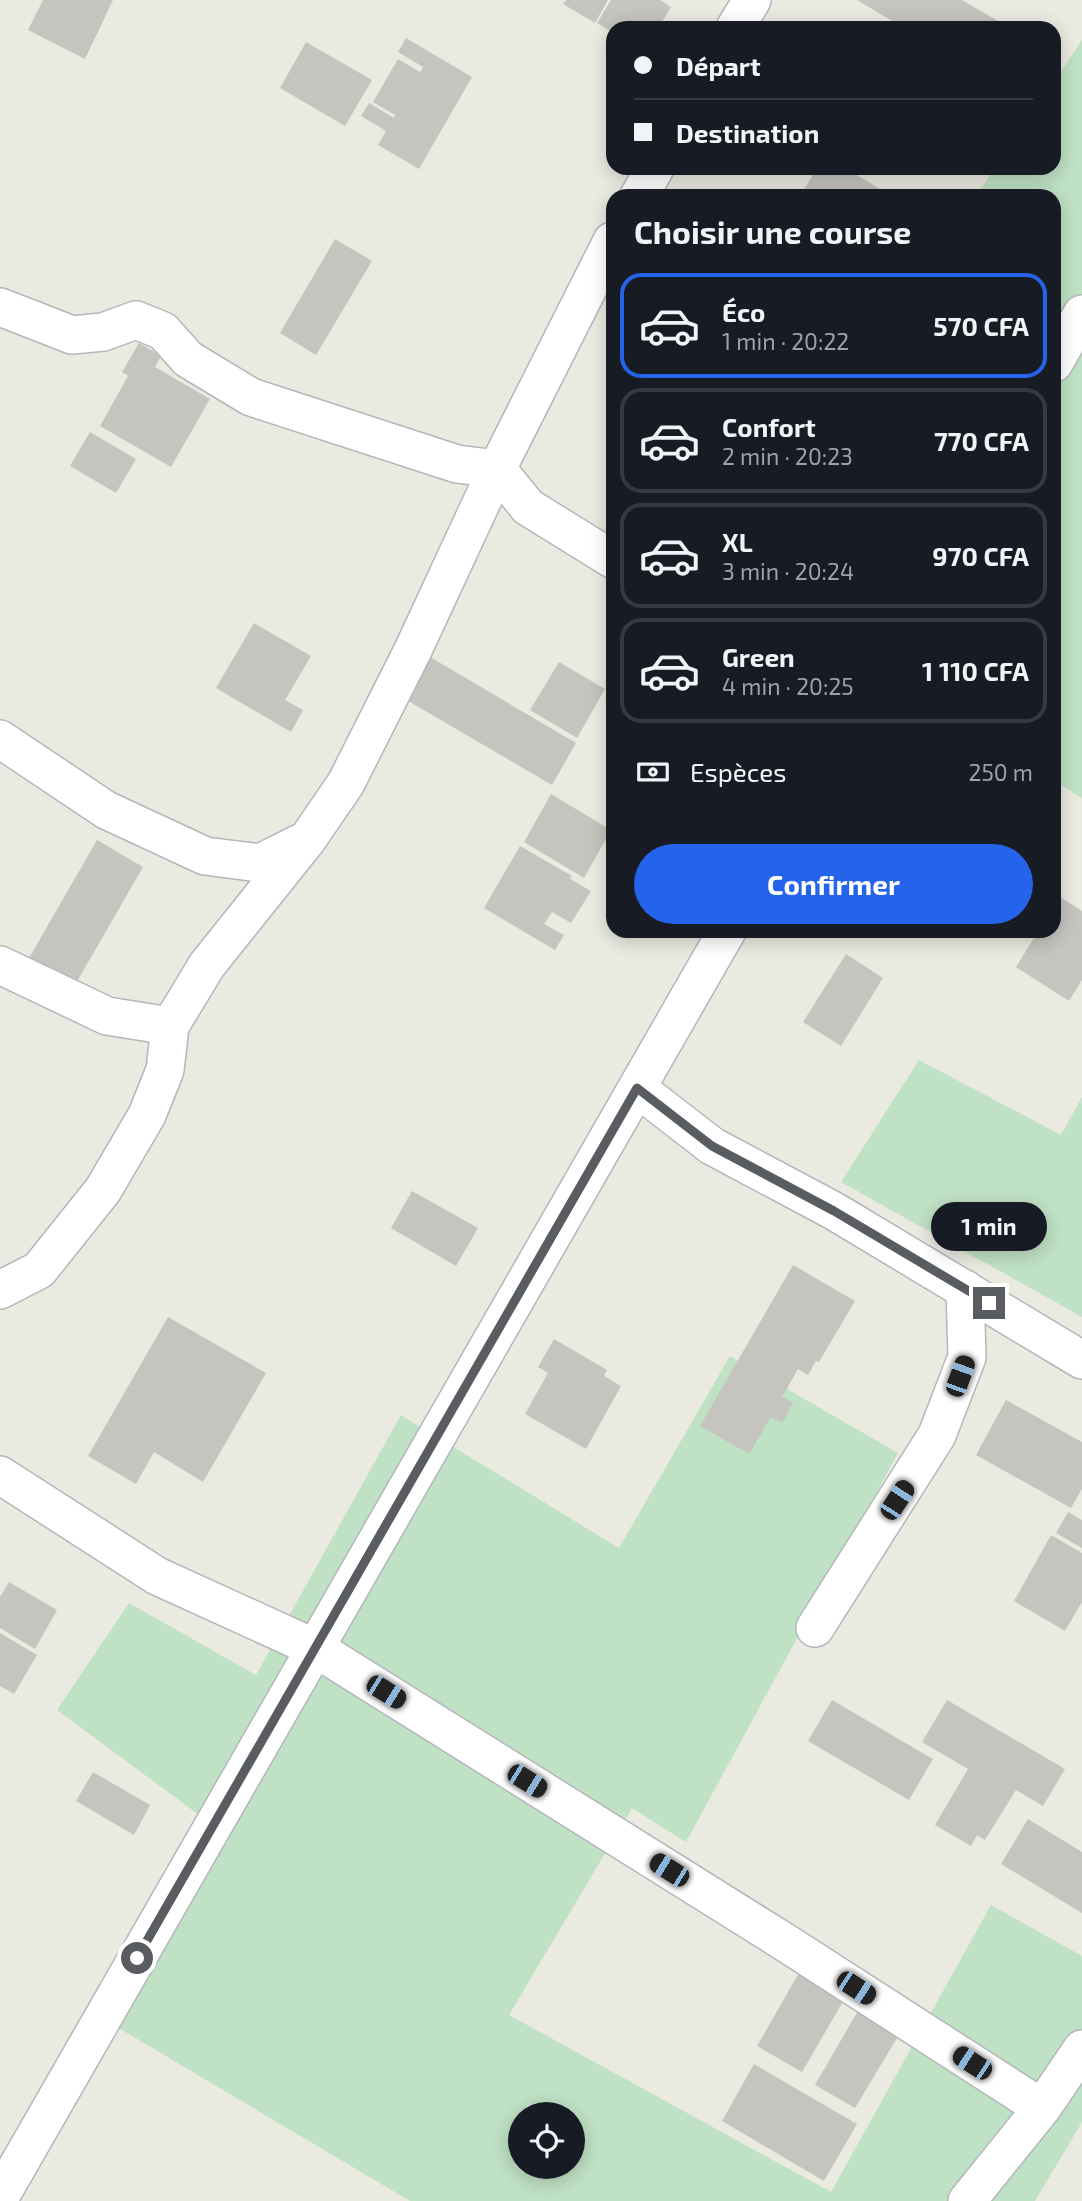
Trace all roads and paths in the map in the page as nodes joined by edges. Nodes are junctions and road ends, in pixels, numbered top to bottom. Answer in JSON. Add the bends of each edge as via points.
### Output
{"nodes":[{"id":1,"x":752,"y":0,"type":"edge"},
{"id":2,"x":739,"y":21,"type":"edge"},
{"id":3,"x":606,"y":253,"type":"edge"},
{"id":4,"x":0,"y":307,"type":"edge"},
{"id":5,"x":1082,"y":314,"type":"edge"},
{"id":6,"x":1061,"y":351,"type":"edge"},
{"id":7,"x":497,"y":469,"type":"junction"},
{"id":8,"x":606,"y":555,"type":"edge"},
{"id":9,"x":0,"y":739,"type":"edge"},
{"id":10,"x":307,"y":840,"type":"junction"},
{"id":11,"x":723,"y":938,"type":"edge"},
{"id":12,"x":0,"y":965,"type":"edge"},
{"id":13,"x":170,"y":1026,"type":"junction"},
{"id":14,"x":637,"y":1088,"type":"junction"},
{"id":15,"x":965,"y":1289,"type":"junction"},
{"id":16,"x":0,"y":1290,"type":"edge"},
{"id":17,"x":1082,"y":1360,"type":"edge"},
{"id":18,"x":0,"y":1475,"type":"edge"},
{"id":19,"x":815,"y":1628,"type":"dead end"},
{"id":20,"x":315,"y":1648,"type":"junction"},
{"id":21,"x":1082,"y":2049,"type":"edge"},
{"id":22,"x":1042,"y":2108,"type":"junction"},
{"id":23,"x":0,"y":2197,"type":"edge"},
{"id":24,"x":967,"y":2201,"type":"edge"}],
"edges":[{"from":1,"to":2,"type":"street"},
{"from":3,"to":7,"type":"street"},
{"from":4,"to":7,"type":"street","via":[[72,335],[103,332],[136,320],[163,331],[188,359],[251,397],[457,464]]},
{"from":5,"to":6,"type":"street"},
{"from":7,"to":8,"type":"street","via":[[528,507]]},
{"from":7,"to":10,"type":"street","via":[[346,783]]},
{"from":9,"to":10,"type":"street","via":[[106,810],[205,856],[260,863]]},
{"from":10,"to":13,"type":"street","via":[[207,965]]},
{"from":11,"to":14,"type":"street"},
{"from":12,"to":13,"type":"street","via":[[107,1016]]},
{"from":13,"to":16,"type":"street","via":[[165,1070],[147,1115],[103,1190],[39,1270]]},
{"from":14,"to":15,"type":"street","via":[[712,1146]]},
{"from":14,"to":20,"type":"street"},
{"from":15,"to":17,"type":"street"},
{"from":15,"to":19,"type":"street","via":[[967,1357],[937,1436]]},
{"from":18,"to":20,"type":"street","via":[[157,1576]]},
{"from":20,"to":22,"type":"street"},
{"from":20,"to":23,"type":"street"},
{"from":21,"to":22,"type":"street"},
{"from":22,"to":24,"type":"street"}]}
